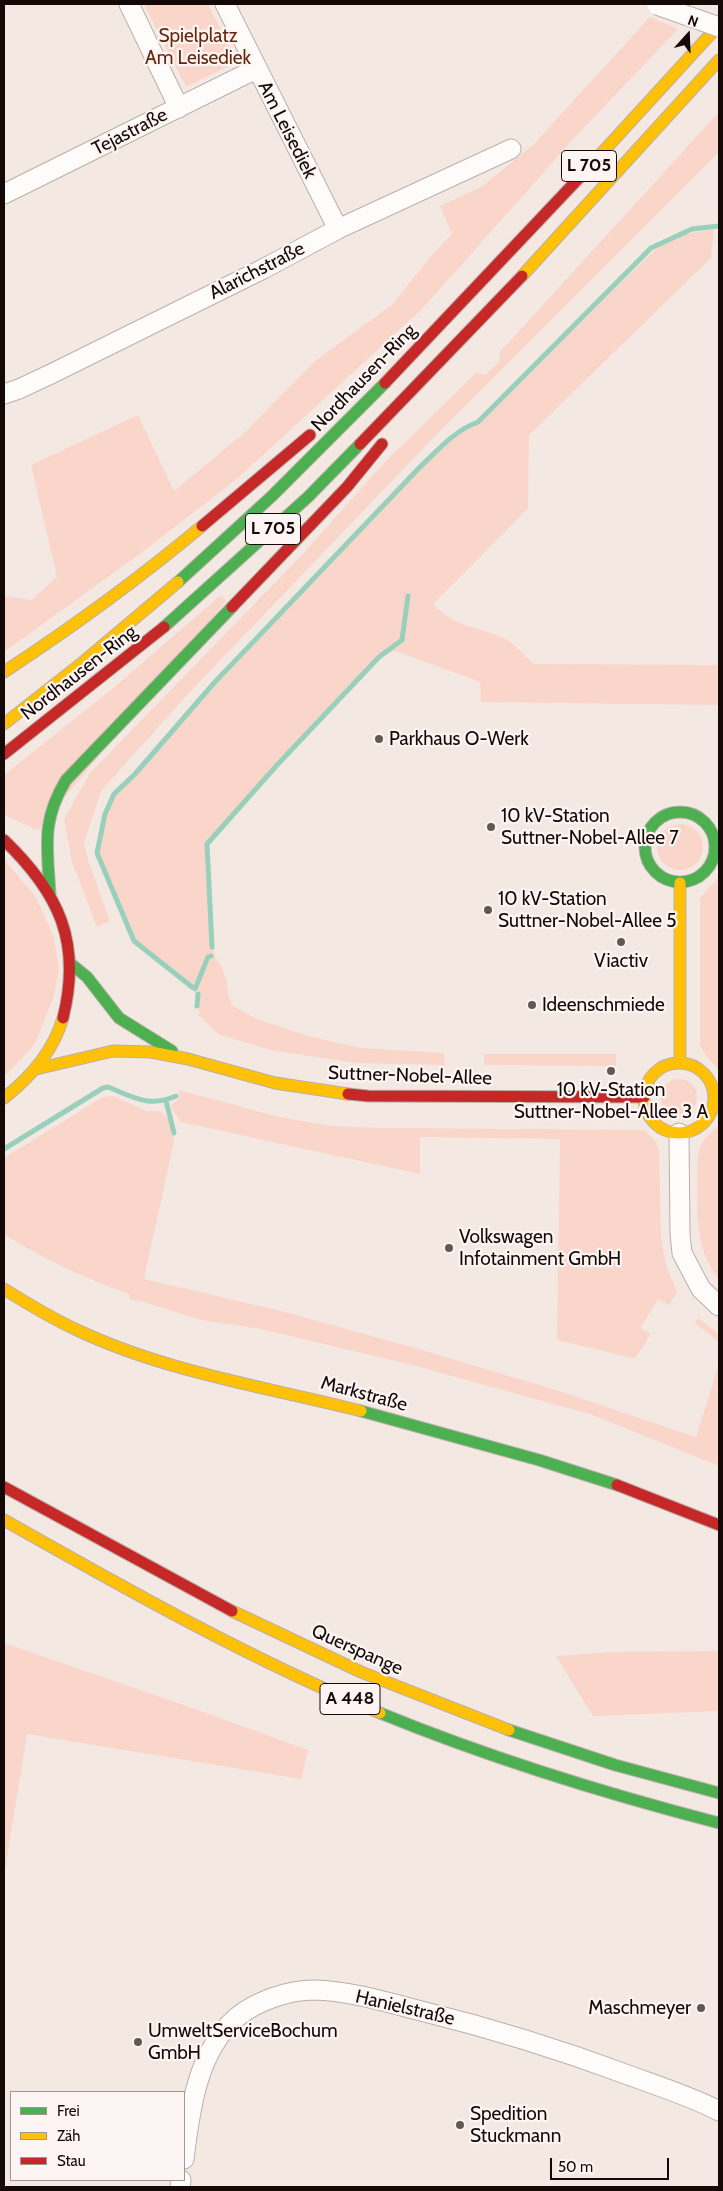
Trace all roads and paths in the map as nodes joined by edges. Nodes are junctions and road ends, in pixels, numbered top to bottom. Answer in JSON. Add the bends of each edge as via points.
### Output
{"nodes":[{"id":1,"x":129,"y":4,"type":"edge"},
{"id":2,"x":225,"y":4,"type":"edge"},
{"id":3,"x":656,"y":4,"type":"edge"},
{"id":4,"x":719,"y":26,"type":"edge"},
{"id":5,"x":719,"y":60,"type":"edge"},
{"id":6,"x":256,"y":68,"type":"junction"},
{"id":7,"x":179,"y":108,"type":"junction"},
{"id":8,"x":510,"y":149,"type":"dead end"},
{"id":9,"x":4,"y":194,"type":"edge"},
{"id":10,"x":338,"y":229,"type":"junction"},
{"id":11,"x":519,"y":279,"type":"junction"},
{"id":12,"x":460,"y":305,"type":"junction"},
{"id":13,"x":4,"y":394,"type":"edge"},
{"id":14,"x":357,"y":394,"type":"dead end"},
{"id":15,"x":414,"y":405,"type":"dead end"},
{"id":16,"x":320,"y":426,"type":"dead end"},
{"id":17,"x":390,"y":435,"type":"dead end"},
{"id":18,"x":4,"y":672,"type":"edge"},
{"id":19,"x":4,"y":724,"type":"edge"},
{"id":20,"x":4,"y":754,"type":"edge"},
{"id":21,"x":4,"y":840,"type":"edge"},
{"id":22,"x":718,"y":847,"type":"edge"},
{"id":23,"x":680,"y":883,"type":"junction"},
{"id":24,"x":50,"y":896,"type":"junction"},
{"id":25,"x":71,"y":964,"type":"junction"},
{"id":26,"x":180,"y":1056,"type":"junction"},
{"id":27,"x":680,"y":1062,"type":"junction"},
{"id":28,"x":36,"y":1069,"type":"junction"},
{"id":29,"x":4,"y":1098,"type":"edge"},
{"id":30,"x":644,"y":1098,"type":"junction"},
{"id":31,"x":679,"y":1133,"type":"junction"},
{"id":32,"x":4,"y":1289,"type":"edge"},
{"id":33,"x":719,"y":1306,"type":"edge"},
{"id":34,"x":4,"y":1487,"type":"edge"},
{"id":35,"x":4,"y":1520,"type":"edge"},
{"id":36,"x":719,"y":1525,"type":"edge"},
{"id":37,"x":719,"y":1793,"type":"edge"},
{"id":38,"x":719,"y":1823,"type":"edge"},
{"id":39,"x":719,"y":2110,"type":"edge"},
{"id":40,"x":185,"y":2152,"type":"edge"}],
"edges":[{"from":1,"to":7,"type":"street"},
{"from":2,"to":6,"type":"street","name":"Am Leisediek"},
{"from":3,"to":4,"type":"street","bridge":true},
{"from":4,"to":12,"type":"main road","name":"Nordhausen-Ring","number":"L 705"},
{"from":5,"to":11,"type":"main road","name":"Nordhausen-Ring","number":"L 705"},
{"from":6,"to":7,"type":"street","name":"Tejastraße"},
{"from":6,"to":10,"type":"street","name":"Am Leisediek"},
{"from":7,"to":9,"type":"street","name":"Tejastraße"},
{"from":8,"to":10,"type":"street","name":"Alarichstraße"},
{"from":10,"to":13,"type":"street","name":"Alarichstraße","via":[[62,369]]},
{"from":11,"to":15,"type":"main road"},
{"from":11,"to":20,"type":"main road","name":"Nordhausen-Ring","number":"L 705","via":[[308,497],[158,632]]},
{"from":12,"to":14,"type":"main road"},
{"from":12,"to":19,"type":"main road","name":"Nordhausen-Ring","number":"L 705","via":[[307,462],[235,530],[109,642]]},
{"from":16,"to":18,"type":"main road","via":[[176,548]]},
{"from":17,"to":24,"type":"main road","via":[[347,487],[66,780],[54,798],[46,827]]},
{"from":21,"to":24,"type":"main road"},
{"from":22,"to":23,"type":"main road","via":[[705,873]]},
{"from":22,"to":23,"type":"main road","via":[[706,823],[690,813],[672,813],[656,822],[650,829],[645,847],[649,864],[662,878]]},
{"from":23,"to":27,"type":"main road"},
{"from":24,"to":25,"type":"main road","via":[[63,922]]},
{"from":25,"to":26,"type":"main road","name":"Suttner-Nobel-Allee","via":[[87,977],[119,1018]]},
{"from":25,"to":28,"type":"main road","via":[[70,994],[63,1024]]},
{"from":26,"to":28,"type":"main road","name":"Suttner-Nobel-Allee","via":[[112,1051]]},
{"from":26,"to":30,"type":"main road","name":"Suttner-Nobel-Allee","via":[[284,1085],[368,1096]]},
{"from":27,"to":30,"type":"main road","via":[[664,1066],[651,1076]]},
{"from":27,"to":31,"type":"main road","via":[[692,1064],[708,1077],[715,1097],[708,1118],[700,1126]]},
{"from":28,"to":29,"type":"main road"},
{"from":30,"to":31,"type":"main road","via":[[654,1123]]},
{"from":31,"to":33,"type":"street","via":[[682,1253],[701,1289]]},
{"from":32,"to":36,"type":"main road","name":"Markstraße","via":[[73,1328],[150,1358],[554,1464],[620,1485]]},
{"from":34,"to":37,"type":"main road","name":"Querspange","number":"A 448","via":[[167,1577],[340,1663],[505,1729]]},
{"from":35,"to":38,"type":"main road","number":"A 448","via":[[190,1623],[372,1709],[475,1750],[575,1784]]},
{"from":39,"to":40,"type":"street","name":"Hanielstraße","via":[[596,2063],[484,2028],[370,1998],[333,1992],[293,1992],[264,2001],[237,2017],[214,2042],[201,2073]]}]}
